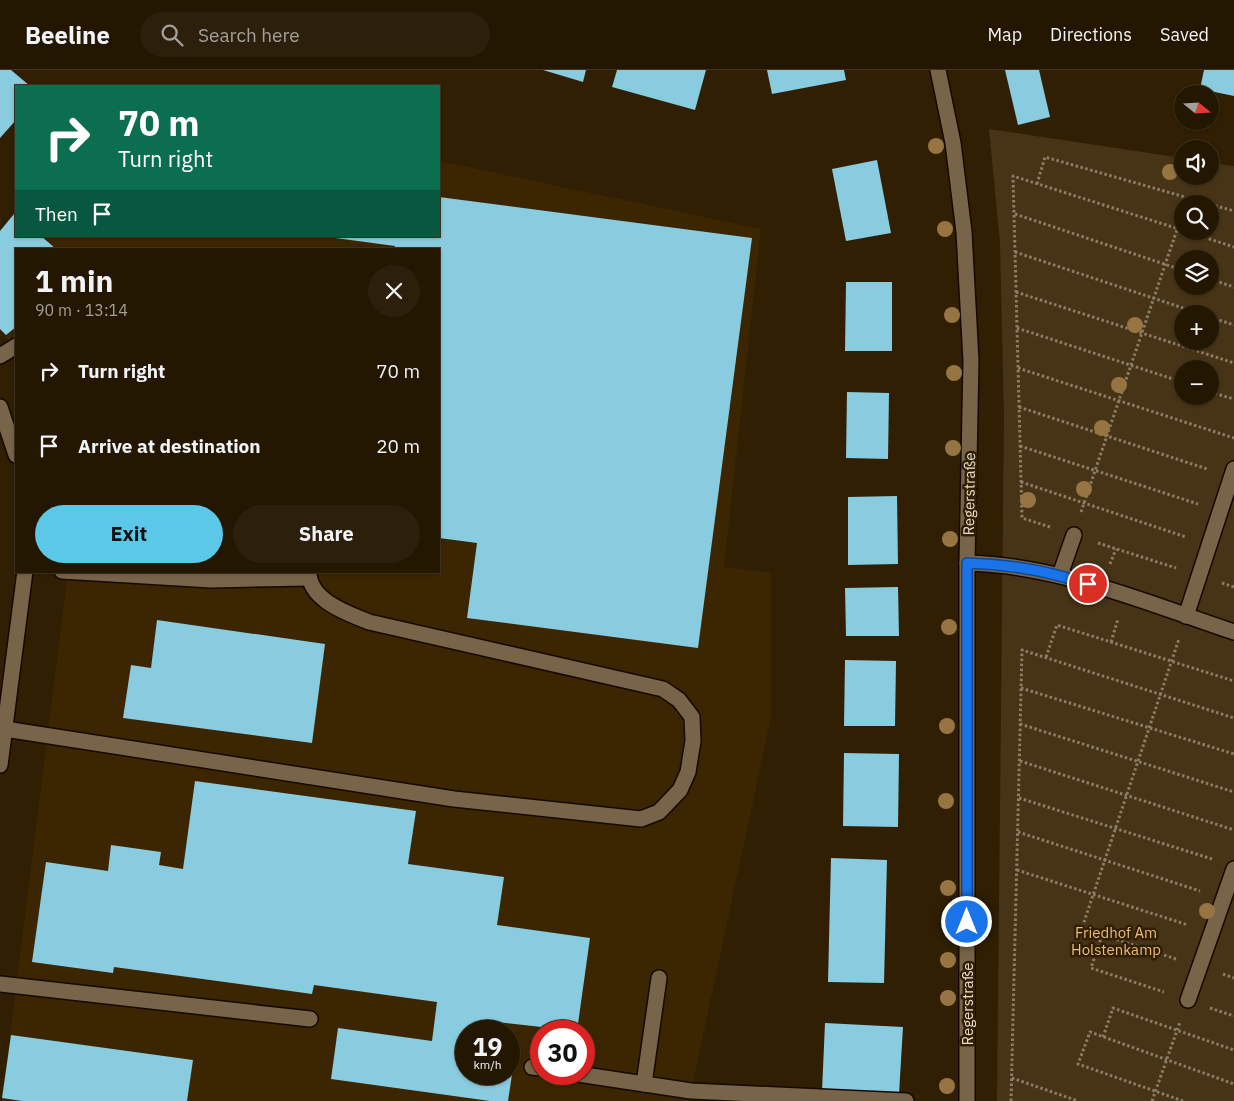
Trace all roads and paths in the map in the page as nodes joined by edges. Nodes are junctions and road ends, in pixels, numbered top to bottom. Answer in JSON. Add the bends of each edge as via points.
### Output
{"nodes":[{"id":1,"x":938,"y":70,"type":"edge"},
{"id":2,"x":1037,"y":184,"type":"junction"},
{"id":3,"x":1185,"y":195,"type":"edge"},
{"id":4,"x":1219,"y":206,"type":"edge"},
{"id":5,"x":1234,"y":211,"type":"edge"},
{"id":6,"x":1014,"y":214,"type":"junction"},
{"id":7,"x":1174,"y":228,"type":"edge"},
{"id":8,"x":1174,"y":240,"type":"edge"},
{"id":9,"x":1212,"y":240,"type":"edge"},
{"id":10,"x":1234,"y":247,"type":"edge"},
{"id":11,"x":1015,"y":252,"type":"junction"},
{"id":12,"x":1166,"y":264,"type":"junction"},
{"id":13,"x":1174,"y":267,"type":"edge"},
{"id":14,"x":1219,"y":282,"type":"edge"},
{"id":15,"x":1234,"y":287,"type":"edge"},
{"id":16,"x":1016,"y":292,"type":"junction"},
{"id":17,"x":1154,"y":298,"type":"junction"},
{"id":18,"x":1175,"y":305,"type":"edge"},
{"id":19,"x":1219,"y":320,"type":"edge"},
{"id":20,"x":1234,"y":325,"type":"edge"},
{"id":21,"x":1017,"y":328,"type":"junction"},
{"id":22,"x":1142,"y":333,"type":"junction"},
{"id":23,"x":15,"y":347,"type":"edge"},
{"id":24,"x":0,"y":356,"type":"edge"},
{"id":25,"x":1234,"y":363,"type":"edge"},
{"id":26,"x":1131,"y":365,"type":"junction"},
{"id":27,"x":1018,"y":368,"type":"junction"},
{"id":28,"x":1174,"y":379,"type":"edge"},
{"id":29,"x":1219,"y":395,"type":"edge"},
{"id":30,"x":1234,"y":400,"type":"edge"},
{"id":31,"x":1120,"y":401,"type":"junction"},
{"id":32,"x":0,"y":407,"type":"edge"},
{"id":33,"x":1019,"y":407,"type":"junction"},
{"id":34,"x":1108,"y":436,"type":"junction"},
{"id":35,"x":1234,"y":438,"type":"edge"},
{"id":36,"x":1020,"y":446,"type":"junction"},
{"id":37,"x":15,"y":453,"type":"edge"},
{"id":38,"x":1096,"y":471,"type":"junction"},
{"id":39,"x":1233,"y":473,"type":"edge"},
{"id":40,"x":1021,"y":482,"type":"junction"},
{"id":41,"x":1084,"y":503,"type":"junction"},
{"id":42,"x":1220,"y":512,"type":"junction"},
{"id":43,"x":1074,"y":535,"type":"junction"},
{"id":44,"x":1210,"y":545,"type":"junction"},
{"id":45,"x":967,"y":563,"type":"junction"},
{"id":46,"x":25,"y":573,"type":"edge"},
{"id":47,"x":95,"y":573,"type":"edge"},
{"id":48,"x":1060,"y":574,"type":"junction"},
{"id":49,"x":309,"y":575,"type":"edge"},
{"id":50,"x":1200,"y":576,"type":"junction"},
{"id":51,"x":1234,"y":587,"type":"edge"},
{"id":52,"x":1186,"y":616,"type":"junction"},
{"id":53,"x":1234,"y":632,"type":"edge"},
{"id":54,"x":1046,"y":657,"type":"junction"},
{"id":55,"x":1172,"y":661,"type":"junction"},
{"id":56,"x":1234,"y":681,"type":"edge"},
{"id":57,"x":1021,"y":688,"type":"junction"},
{"id":58,"x":1160,"y":694,"type":"junction"},
{"id":59,"x":1234,"y":718,"type":"edge"},
{"id":60,"x":1020,"y":724,"type":"junction"},
{"id":61,"x":5,"y":728,"type":"junction"},
{"id":62,"x":1149,"y":728,"type":"junction"},
{"id":63,"x":1234,"y":754,"type":"edge"},
{"id":64,"x":1020,"y":760,"type":"junction"},
{"id":65,"x":1138,"y":762,"type":"junction"},
{"id":66,"x":0,"y":765,"type":"edge"},
{"id":67,"x":1234,"y":792,"type":"edge"},
{"id":68,"x":1126,"y":795,"type":"junction"},
{"id":69,"x":1019,"y":798,"type":"junction"},
{"id":70,"x":1115,"y":829,"type":"junction"},
{"id":71,"x":1234,"y":830,"type":"edge"},
{"id":72,"x":1018,"y":832,"type":"junction"},
{"id":73,"x":1105,"y":860,"type":"junction"},
{"id":74,"x":1216,"y":860,"type":"dead end"},
{"id":75,"x":1234,"y":869,"type":"edge"},
{"id":76,"x":1017,"y":870,"type":"junction"},
{"id":77,"x":1094,"y":894,"type":"junction"},
{"id":78,"x":1223,"y":899,"type":"junction"},
{"id":79,"x":1212,"y":932,"type":"junction"},
{"id":80,"x":1102,"y":935,"type":"junction"},
{"id":81,"x":1199,"y":966,"type":"junction"},
{"id":82,"x":659,"y":978,"type":"dead end"},
{"id":83,"x":1234,"y":978,"type":"edge"},
{"id":84,"x":0,"y":984,"type":"edge"},
{"id":85,"x":1188,"y":1000,"type":"junction"},
{"id":86,"x":1234,"y":1016,"type":"edge"},
{"id":87,"x":310,"y":1019,"type":"dead end"},
{"id":88,"x":1178,"y":1030,"type":"junction"},
{"id":89,"x":1103,"y":1037,"type":"junction"},
{"id":90,"x":1234,"y":1050,"type":"edge"},
{"id":91,"x":1167,"y":1060,"type":"junction"},
{"id":92,"x":595,"y":1077,"type":"edge"},
{"id":93,"x":1012,"y":1078,"type":"junction"},
{"id":94,"x":644,"y":1084,"type":"junction"},
{"id":95,"x":1234,"y":1084,"type":"edge"},
{"id":96,"x":1156,"y":1092,"type":"junction"},
{"id":97,"x":906,"y":1101,"type":"edge"},
{"id":98,"x":967,"y":1101,"type":"edge"},
{"id":99,"x":1012,"y":1101,"type":"edge"},
{"id":100,"x":1078,"y":1101,"type":"edge"},
{"id":101,"x":1152,"y":1101,"type":"edge"},
{"id":102,"x":1183,"y":1101,"type":"edge"}],
"edges":[{"from":1,"to":45,"type":"street","name":"Regerstraße","via":[[953,143],[964,232],[971,361]]},
{"from":2,"to":3,"type":"path","via":[[1045,157]]},
{"from":2,"to":6,"type":"path","via":[[1013,176]]},
{"from":2,"to":7,"type":"path"},
{"from":4,"to":5,"type":"path"},
{"from":6,"to":11,"type":"path"},
{"from":6,"to":12,"type":"path"},
{"from":8,"to":12,"type":"path"},
{"from":9,"to":10,"type":"path"},
{"from":11,"to":16,"type":"path"},
{"from":11,"to":17,"type":"path"},
{"from":12,"to":13,"type":"path"},
{"from":12,"to":17,"type":"path"},
{"from":14,"to":15,"type":"path"},
{"from":16,"to":21,"type":"path"},
{"from":16,"to":22,"type":"path"},
{"from":17,"to":18,"type":"path"},
{"from":17,"to":22,"type":"path"},
{"from":19,"to":20,"type":"path"},
{"from":21,"to":26,"type":"path"},
{"from":21,"to":27,"type":"path"},
{"from":22,"to":25,"type":"path"},
{"from":22,"to":26,"type":"path"},
{"from":23,"to":24,"type":"street"},
{"from":26,"to":28,"type":"path"},
{"from":26,"to":31,"type":"path"},
{"from":27,"to":31,"type":"path"},
{"from":27,"to":33,"type":"path"},
{"from":29,"to":30,"type":"path"},
{"from":31,"to":34,"type":"path"},
{"from":31,"to":35,"type":"path"},
{"from":32,"to":37,"type":"street"},
{"from":33,"to":34,"type":"path"},
{"from":33,"to":36,"type":"path"},
{"from":34,"to":38,"type":"path"},
{"from":34,"to":39,"type":"path"},
{"from":36,"to":38,"type":"path"},
{"from":36,"to":40,"type":"path"},
{"from":38,"to":41,"type":"path"},
{"from":38,"to":42,"type":"path"},
{"from":39,"to":42,"type":"street"},
{"from":40,"to":41,"type":"path"},
{"from":40,"to":43,"type":"path","via":[[1022,518]]},
{"from":41,"to":43,"type":"path"},
{"from":41,"to":44,"type":"path"},
{"from":42,"to":44,"type":"street"},
{"from":43,"to":48,"type":"street"},
{"from":43,"to":50,"type":"path"},
{"from":44,"to":50,"type":"street"},
{"from":45,"to":48,"type":"street","via":[[1001,563]]},
{"from":45,"to":98,"type":"street","name":"Regerstraße"},
{"from":46,"to":61,"type":"street"},
{"from":47,"to":49,"type":"street","via":[[212,580]]},
{"from":48,"to":52,"type":"street"},
{"from":49,"to":61,"type":"street","via":[[313,590],[324,599],[369,622],[663,689],[679,700],[692,717],[693,741],[688,772],[680,790],[659,812],[641,819],[608,816],[454,798]]},
{"from":50,"to":51,"type":"path"},
{"from":50,"to":52,"type":"street"},
{"from":52,"to":53,"type":"street"},
{"from":52,"to":55,"type":"path"},
{"from":54,"to":55,"type":"path","via":[[1057,625]]},
{"from":54,"to":57,"type":"path","via":[[1022,650]]},
{"from":54,"to":58,"type":"path"},
{"from":55,"to":56,"type":"path"},
{"from":55,"to":58,"type":"path"},
{"from":57,"to":60,"type":"path"},
{"from":57,"to":62,"type":"path"},
{"from":58,"to":59,"type":"path"},
{"from":58,"to":62,"type":"path"},
{"from":60,"to":64,"type":"path"},
{"from":60,"to":65,"type":"path"},
{"from":61,"to":66,"type":"street"},
{"from":62,"to":63,"type":"path"},
{"from":62,"to":65,"type":"path"},
{"from":64,"to":68,"type":"path"},
{"from":64,"to":69,"type":"path"},
{"from":65,"to":67,"type":"path"},
{"from":65,"to":68,"type":"path"},
{"from":68,"to":70,"type":"path"},
{"from":68,"to":71,"type":"path"},
{"from":69,"to":70,"type":"path"},
{"from":69,"to":72,"type":"path"},
{"from":70,"to":73,"type":"path"},
{"from":70,"to":74,"type":"path"},
{"from":72,"to":73,"type":"path"},
{"from":72,"to":76,"type":"path"},
{"from":73,"to":77,"type":"path"},
{"from":73,"to":78,"type":"path"},
{"from":75,"to":78,"type":"street"},
{"from":76,"to":77,"type":"path"},
{"from":76,"to":93,"type":"path"},
{"from":77,"to":79,"type":"path"},
{"from":77,"to":80,"type":"path","via":[[1082,928]]},
{"from":78,"to":79,"type":"street"},
{"from":79,"to":81,"type":"street"},
{"from":80,"to":81,"type":"path"},
{"from":80,"to":85,"type":"path","via":[[1091,968]]},
{"from":81,"to":83,"type":"path"},
{"from":81,"to":85,"type":"street"},
{"from":82,"to":94,"type":"street"},
{"from":84,"to":87,"type":"street"},
{"from":85,"to":86,"type":"path"},
{"from":85,"to":88,"type":"path"},
{"from":88,"to":89,"type":"path","via":[[1113,1008]]},
{"from":88,"to":90,"type":"path"},
{"from":88,"to":91,"type":"path"},
{"from":89,"to":91,"type":"path"},
{"from":89,"to":96,"type":"path","via":[[1090,1032],[1078,1064]]},
{"from":91,"to":95,"type":"path"},
{"from":91,"to":96,"type":"path"},
{"from":92,"to":94,"type":"street"},
{"from":93,"to":99,"type":"path"},
{"from":93,"to":100,"type":"path"},
{"from":94,"to":97,"type":"street","via":[[691,1091]]},
{"from":96,"to":101,"type":"path"},
{"from":96,"to":102,"type":"path"}]}
